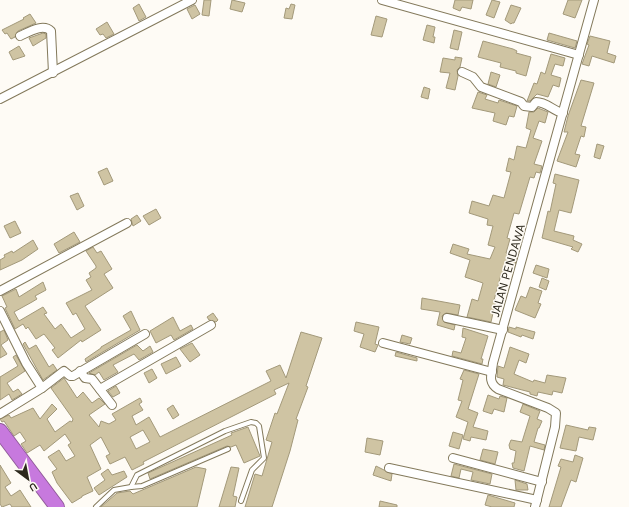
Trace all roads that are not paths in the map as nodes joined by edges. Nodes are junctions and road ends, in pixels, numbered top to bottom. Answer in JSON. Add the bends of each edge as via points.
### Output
{"nodes":[{"id":1,"x":192,"y":0,"type":"edge"},
{"id":2,"x":382,"y":0,"type":"edge"},
{"id":3,"x":594,"y":0,"type":"edge"},
{"id":4,"x":20,"y":36,"type":"dead end"},
{"id":5,"x":579,"y":54,"type":"junction"},
{"id":6,"x":462,"y":72,"type":"dead end"},
{"id":7,"x":53,"y":73,"type":"junction"},
{"id":8,"x":0,"y":99,"type":"edge"},
{"id":9,"x":563,"y":113,"type":"junction"},
{"id":10,"x":127,"y":223,"type":"dead end"},
{"id":11,"x":0,"y":291,"type":"edge"},
{"id":12,"x":0,"y":311,"type":"edge"},
{"id":13,"x":447,"y":318,"type":"dead end"},
{"id":14,"x":211,"y":325,"type":"dead end"},
{"id":15,"x":503,"y":330,"type":"junction"},
{"id":16,"x":145,"y":334,"type":"dead end"},
{"id":17,"x":383,"y":343,"type":"dead end"},
{"id":18,"x":80,"y":371,"type":"junction"},
{"id":19,"x":492,"y":372,"type":"junction"},
{"id":20,"x":42,"y":388,"type":"junction"},
{"id":21,"x":100,"y":389,"type":"junction"},
{"id":22,"x":112,"y":405,"type":"dead end"},
{"id":23,"x":0,"y":414,"type":"edge"},
{"id":24,"x":0,"y":431,"type":"edge"},
{"id":25,"x":228,"y":449,"type":"dead end"},
{"id":26,"x":452,"y":458,"type":"dead end"},
{"id":27,"x":389,"y":468,"type":"dead end"},
{"id":28,"x":542,"y":482,"type":"junction"},
{"id":29,"x":131,"y":487,"type":"junction"},
{"id":30,"x":241,"y":501,"type":"dead end"},
{"id":31,"x":536,"y":504,"type":"edge"},
{"id":32,"x":57,"y":507,"type":"edge"},
{"id":33,"x":96,"y":507,"type":"edge"}],
"edges":[{"from":1,"to":7,"type":"street"},
{"from":2,"to":5,"type":"street"},
{"from":3,"to":5,"type":"street","name":"JALAN PENDAWA"},
{"from":4,"to":7,"type":"street","via":[[40,28],[51,31]]},
{"from":5,"to":9,"type":"street","name":"JALAN PENDAWA"},
{"from":6,"to":9,"type":"street","via":[[473,77],[481,87],[521,102],[524,106],[532,107],[536,102],[542,102],[556,112]]},
{"from":7,"to":8,"type":"street"},
{"from":9,"to":15,"type":"street","name":"JALAN PENDAWA"},
{"from":10,"to":11,"type":"street"},
{"from":12,"to":20,"type":"street","via":[[26,363]]},
{"from":13,"to":15,"type":"street"},
{"from":14,"to":21,"type":"street"},
{"from":15,"to":19,"type":"street","name":"JALAN PENDAWA"},
{"from":16,"to":18,"type":"street"},
{"from":17,"to":19,"type":"street"},
{"from":18,"to":20,"type":"street","via":[[71,377],[64,371]]},
{"from":18,"to":21,"type":"street","via":[[85,378],[92,379]]},
{"from":19,"to":28,"type":"street","via":[[491,381],[494,386],[556,413]]},
{"from":20,"to":23,"type":"street"},
{"from":21,"to":22,"type":"street"},
{"from":24,"to":32,"type":"highway"},
{"from":25,"to":29,"type":"lane","via":[[142,486]]},
{"from":26,"to":28,"type":"street"},
{"from":27,"to":31,"type":"street"},
{"from":28,"to":31,"type":"street"},
{"from":29,"to":30,"type":"lane","via":[[137,475],[225,431],[251,422],[259,426],[264,455],[252,470]]},
{"from":29,"to":33,"type":"lane","via":[[114,490]]}]}
